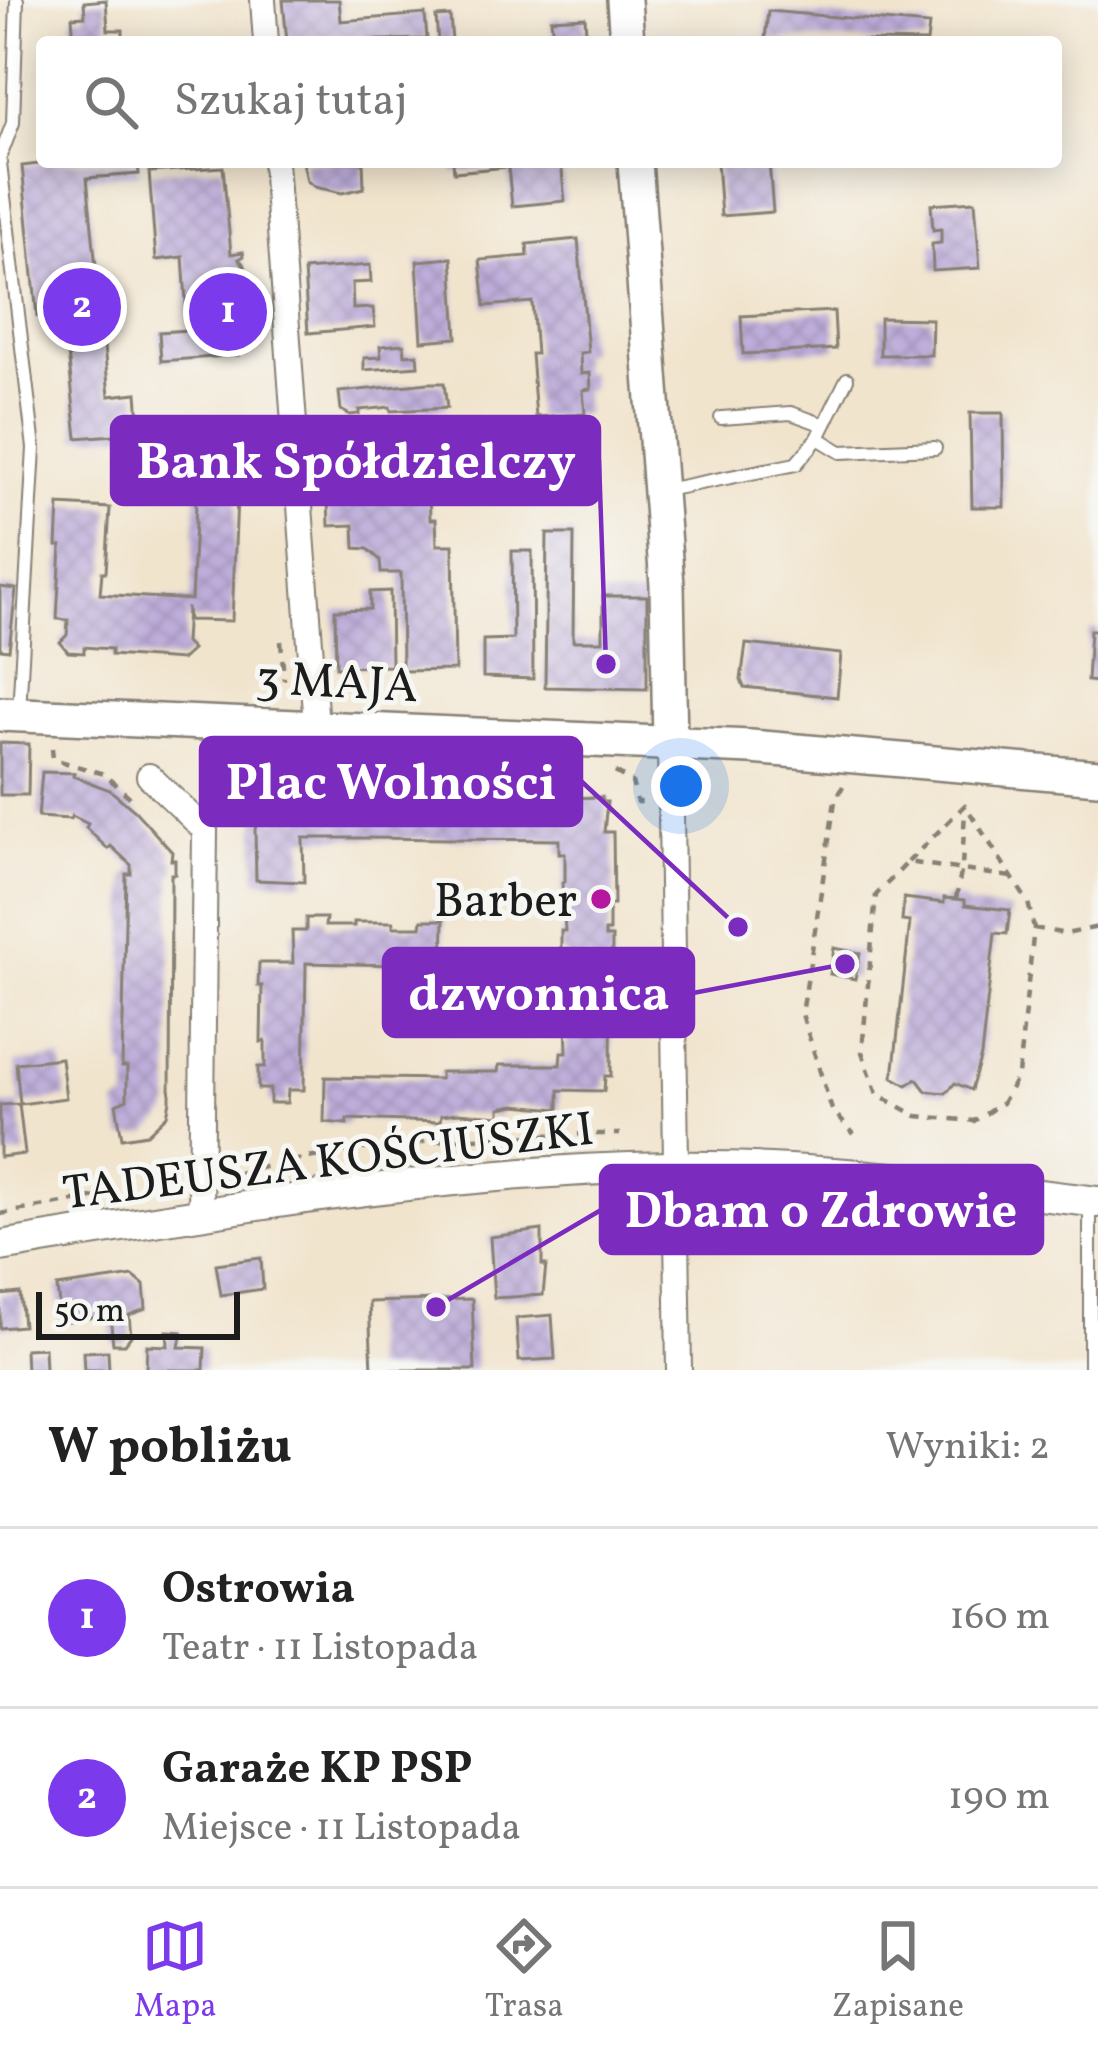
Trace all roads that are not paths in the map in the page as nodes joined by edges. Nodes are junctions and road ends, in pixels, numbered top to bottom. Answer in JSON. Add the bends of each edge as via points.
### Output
{"nodes":[{"id":1,"x":17,"y":0,"type":"edge"},
{"id":2,"x":263,"y":0,"type":"edge"},
{"id":3,"x":624,"y":0,"type":"edge"},
{"id":4,"x":266,"y":36,"type":"edge"},
{"id":5,"x":627,"y":36,"type":"edge"},
{"id":6,"x":0,"y":160,"type":"edge"},
{"id":7,"x":275,"y":168,"type":"edge"},
{"id":8,"x":635,"y":168,"type":"edge"},
{"id":9,"x":847,"y":379,"type":"dead end"},
{"id":10,"x":721,"y":418,"type":"dead end"},
{"id":11,"x":821,"y":432,"type":"junction"},
{"id":12,"x":935,"y":448,"type":"dead end"},
{"id":13,"x":659,"y":491,"type":"junction"},
{"id":14,"x":10,"y":714,"type":"edge"},
{"id":15,"x":316,"y":726,"type":"junction"},
{"id":16,"x":670,"y":744,"type":"junction"},
{"id":17,"x":149,"y":776,"type":"dead end"},
{"id":18,"x":1098,"y":777,"type":"edge"},
{"id":19,"x":676,"y":1167,"type":"junction"},
{"id":20,"x":1094,"y":1202,"type":"edge"},
{"id":21,"x":201,"y":1214,"type":"junction"},
{"id":22,"x":0,"y":1246,"type":"edge"},
{"id":23,"x":680,"y":1370,"type":"edge"},
{"id":24,"x":1090,"y":1370,"type":"edge"}],
"edges":[{"from":1,"to":6,"type":"lane","via":[[13,123]]},
{"from":2,"to":4,"type":"street"},
{"from":3,"to":5,"type":"main road"},
{"from":6,"to":14,"type":"lane","via":[[34,448]]},
{"from":7,"to":15,"type":"street"},
{"from":8,"to":13,"type":"main road"},
{"from":9,"to":11,"type":"lane"},
{"from":10,"to":11,"type":"lane","via":[[791,413]]},
{"from":11,"to":12,"type":"lane","via":[[841,452]]},
{"from":11,"to":13,"type":"lane","via":[[796,464]]},
{"from":13,"to":16,"type":"main road"},
{"from":14,"to":15,"type":"main road","name":"3 MAJA"},
{"from":15,"to":16,"type":"main road","name":"3 MAJA"},
{"from":16,"to":18,"type":"main road","name":"3 MAJA"},
{"from":16,"to":19,"type":"street"},
{"from":17,"to":21,"type":"street","via":[[205,830]]},
{"from":19,"to":20,"type":"street","name":"TADEUSZA KOŚCIUSZKI","via":[[821,1172]]},
{"from":19,"to":21,"type":"street","name":"TADEUSZA KOŚCIUSZKI","via":[[431,1182]]},
{"from":19,"to":23,"type":"street"},
{"from":20,"to":24,"type":"lane"},
{"from":21,"to":22,"type":"street","name":"TADEUSZA KOŚCIUSZKI"}]}
